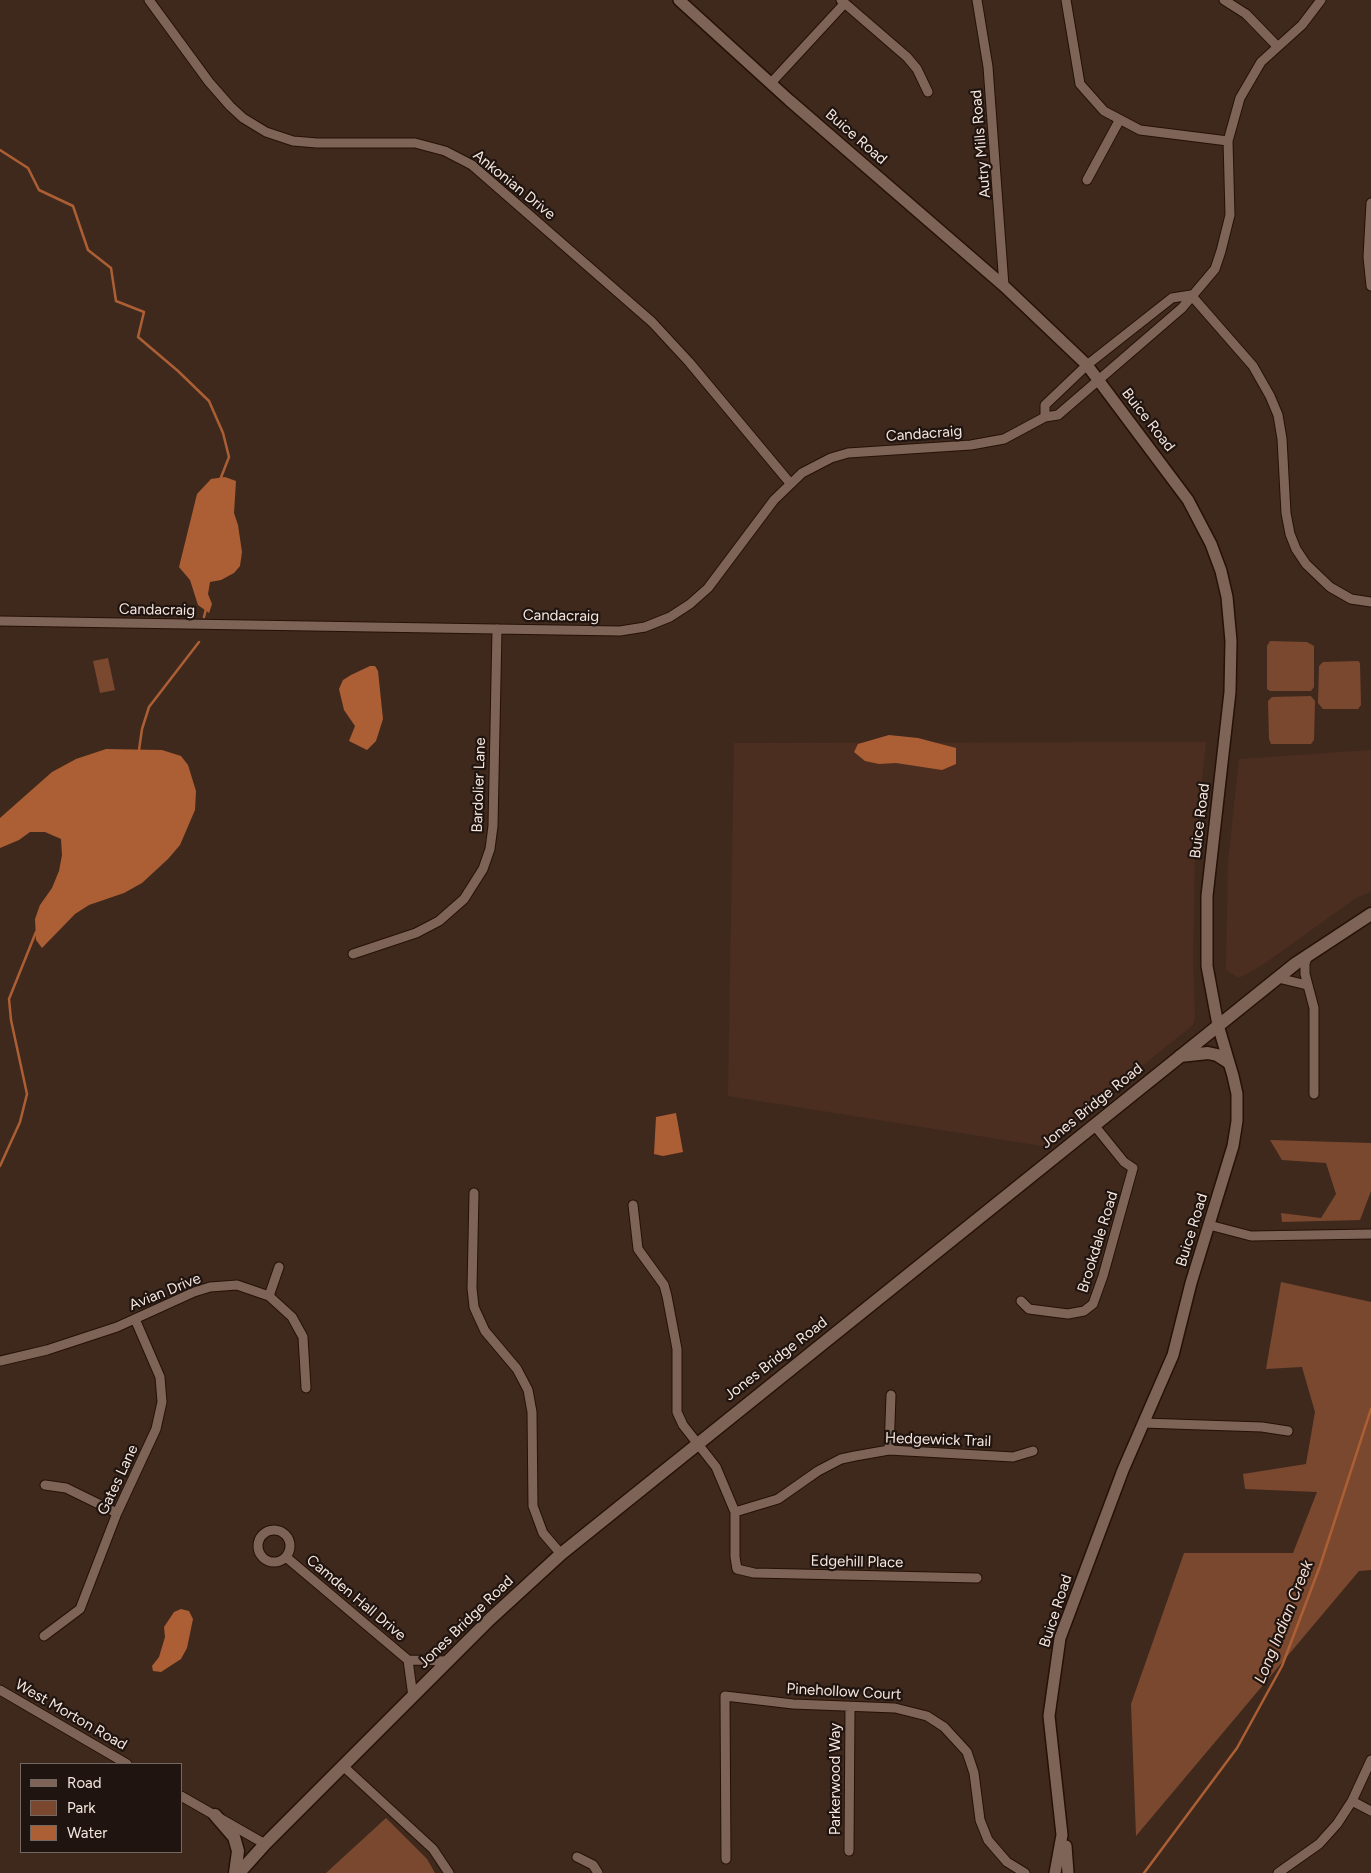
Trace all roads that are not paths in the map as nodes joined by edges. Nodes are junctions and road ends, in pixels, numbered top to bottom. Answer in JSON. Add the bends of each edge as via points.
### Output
{"nodes":[{"id":1,"x":149,"y":0,"type":"edge"},
{"id":2,"x":679,"y":0,"type":"edge"},
{"id":3,"x":977,"y":0,"type":"edge"},
{"id":4,"x":1066,"y":0,"type":"edge"},
{"id":5,"x":1224,"y":0,"type":"edge"},
{"id":6,"x":1321,"y":0,"type":"edge"},
{"id":7,"x":843,"y":2,"type":"edge"},
{"id":8,"x":1277,"y":46,"type":"junction"},
{"id":9,"x":771,"y":83,"type":"junction"},
{"id":10,"x":928,"y":92,"type":"dead end"},
{"id":11,"x":1119,"y":121,"type":"junction"},
{"id":12,"x":1228,"y":141,"type":"junction"},
{"id":13,"x":1087,"y":180,"type":"dead end"},
{"id":14,"x":1371,"y":203,"type":"edge"},
{"id":15,"x":1004,"y":286,"type":"junction"},
{"id":16,"x":1371,"y":286,"type":"edge"},
{"id":17,"x":1191,"y":295,"type":"junction"},
{"id":18,"x":1087,"y":365,"type":"junction"},
{"id":19,"x":1098,"y":379,"type":"junction"},
{"id":20,"x":1044,"y":417,"type":"junction"},
{"id":21,"x":790,"y":482,"type":"junction"},
{"id":22,"x":1371,"y":602,"type":"edge"},
{"id":23,"x":0,"y":621,"type":"edge"},
{"id":24,"x":497,"y":629,"type":"junction"},
{"id":25,"x":1371,"y":914,"type":"edge"},
{"id":26,"x":353,"y":954,"type":"dead end"},
{"id":27,"x":1308,"y":954,"type":"junction"},
{"id":28,"x":1278,"y":978,"type":"junction"},
{"id":29,"x":1308,"y":985,"type":"junction"},
{"id":30,"x":1218,"y":1025,"type":"junction"},
{"id":31,"x":1180,"y":1056,"type":"junction"},
{"id":32,"x":1228,"y":1062,"type":"junction"},
{"id":33,"x":1314,"y":1094,"type":"dead end"},
{"id":34,"x":1094,"y":1125,"type":"junction"},
{"id":35,"x":474,"y":1193,"type":"dead end"},
{"id":36,"x":633,"y":1205,"type":"dead end"},
{"id":37,"x":1209,"y":1225,"type":"junction"},
{"id":38,"x":1371,"y":1234,"type":"edge"},
{"id":39,"x":280,"y":1267,"type":"dead end"},
{"id":40,"x":270,"y":1296,"type":"junction"},
{"id":41,"x":1020,"y":1301,"type":"dead end"},
{"id":42,"x":135,"y":1319,"type":"junction"},
{"id":43,"x":0,"y":1362,"type":"edge"},
{"id":44,"x":306,"y":1388,"type":"dead end"},
{"id":45,"x":891,"y":1395,"type":"dead end"},
{"id":46,"x":1144,"y":1423,"type":"junction"},
{"id":47,"x":1288,"y":1431,"type":"dead end"},
{"id":48,"x":697,"y":1443,"type":"junction"},
{"id":49,"x":889,"y":1450,"type":"junction"},
{"id":50,"x":1033,"y":1451,"type":"dead end"},
{"id":51,"x":45,"y":1485,"type":"dead end"},
{"id":52,"x":735,"y":1512,"type":"junction"},
{"id":53,"x":117,"y":1513,"type":"junction"},
{"id":54,"x":562,"y":1554,"type":"junction"},
{"id":55,"x":286,"y":1557,"type":"dead end"},
{"id":56,"x":977,"y":1578,"type":"dead end"},
{"id":57,"x":44,"y":1636,"type":"dead end"},
{"id":58,"x":408,"y":1660,"type":"junction"},
{"id":59,"x":447,"y":1661,"type":"junction"},
{"id":60,"x":0,"y":1690,"type":"edge"},
{"id":61,"x":413,"y":1697,"type":"junction"},
{"id":62,"x":850,"y":1707,"type":"junction"},
{"id":63,"x":1371,"y":1760,"type":"edge"},
{"id":64,"x":125,"y":1763,"type":"edge"},
{"id":65,"x":343,"y":1766,"type":"junction"},
{"id":66,"x":182,"y":1797,"type":"edge"},
{"id":67,"x":1352,"y":1801,"type":"junction"},
{"id":68,"x":1371,"y":1811,"type":"edge"},
{"id":69,"x":215,"y":1815,"type":"junction"},
{"id":70,"x":1062,"y":1835,"type":"junction"},
{"id":71,"x":265,"y":1844,"type":"junction"},
{"id":72,"x":849,"y":1851,"type":"dead end"},
{"id":73,"x":577,"y":1857,"type":"dead end"},
{"id":74,"x":726,"y":1859,"type":"dead end"},
{"id":75,"x":235,"y":1873,"type":"edge"},
{"id":76,"x":239,"y":1873,"type":"edge"},
{"id":77,"x":449,"y":1873,"type":"edge"},
{"id":78,"x":598,"y":1873,"type":"edge"},
{"id":79,"x":1025,"y":1873,"type":"edge"},
{"id":80,"x":1055,"y":1873,"type":"edge"},
{"id":81,"x":1067,"y":1873,"type":"edge"},
{"id":82,"x":1278,"y":1873,"type":"edge"}],
"edges":[{"from":1,"to":21,"type":"street","name":"Ankonian Drive","via":[[230,106],[266,132],[293,141],[317,143],[415,143],[445,151],[478,170],[652,322]]},
{"from":2,"to":9,"type":"street","name":"Buice Road"},
{"from":3,"to":15,"type":"street","name":"Autry Mills Road","via":[[988,67]]},
{"from":4,"to":11,"type":"street","via":[[1080,84],[1104,111]]},
{"from":5,"to":8,"type":"street","via":[[1246,14]]},
{"from":6,"to":8,"type":"street","name":"Candacraig","via":[[1302,25]]},
{"from":7,"to":9,"type":"street"},
{"from":7,"to":10,"type":"street","via":[[907,57]]},
{"from":8,"to":12,"type":"street","name":"Candacraig","via":[[1261,62],[1240,98]]},
{"from":9,"to":15,"type":"street","name":"Buice Road"},
{"from":11,"to":12,"type":"street","via":[[1140,130]]},
{"from":11,"to":13,"type":"street"},
{"from":12,"to":17,"type":"street","name":"Candacraig","via":[[1230,215],[1215,269]]},
{"from":14,"to":16,"type":"street","via":[[1368,257]]},
{"from":15,"to":18,"type":"street","name":"Buice Road"},
{"from":17,"to":18,"type":"street","via":[[1172,298]]},
{"from":17,"to":19,"type":"street","name":"Candacraig","via":[[1182,308]]},
{"from":17,"to":22,"type":"street","via":[[1253,366],[1278,415],[1286,513],[1296,549],[1306,564],[1330,587],[1351,599]]},
{"from":18,"to":19,"type":"street","name":"Buice Road"},
{"from":18,"to":20,"type":"street","via":[[1044,405]]},
{"from":19,"to":20,"type":"street","name":"Candacraig","via":[[1058,415]]},
{"from":19,"to":30,"type":"street","name":"Buice Road","via":[[1188,500],[1221,570],[1231,641],[1230,692],[1206,914],[1207,966]]},
{"from":20,"to":21,"type":"street","name":"Candacraig","via":[[1004,439],[848,454],[817,464]]},
{"from":21,"to":24,"type":"street","name":"Candacraig","via":[[708,588],[670,617],[645,627],[620,631]]},
{"from":23,"to":24,"type":"street","name":"Candacraig"},
{"from":24,"to":26,"type":"street","name":"Bardolier Lane","via":[[493,826],[483,869],[464,899],[439,921],[416,933]]},
{"from":25,"to":27,"type":"main road","name":"Jones Bridge Road"},
{"from":27,"to":28,"type":"main road","name":"Jones Bridge Road"},
{"from":27,"to":29,"type":"street","via":[[1305,964]]},
{"from":28,"to":29,"type":"street"},
{"from":28,"to":30,"type":"main road","name":"Jones Bridge Road"},
{"from":29,"to":33,"type":"street","via":[[1314,1008]]},
{"from":30,"to":31,"type":"main road","name":"Jones Bridge Road"},
{"from":30,"to":32,"type":"street","name":"Buice Road"},
{"from":31,"to":32,"type":"main road","via":[[1212,1054]]},
{"from":31,"to":34,"type":"main road","name":"Jones Bridge Road"},
{"from":32,"to":37,"type":"street","name":"Buice Road","via":[[1236,1094],[1237,1121],[1233,1146]]},
{"from":34,"to":41,"type":"street","name":"Brookdale Road","via":[[1124,1162],[1133,1168],[1093,1304],[1084,1311],[1068,1314],[1029,1309]]},
{"from":34,"to":48,"type":"main road","name":"Jones Bridge Road"},
{"from":35,"to":54,"type":"street","via":[[474,1307],[484,1331],[517,1369],[528,1390],[532,1412],[533,1506],[543,1533]]},
{"from":36,"to":48,"type":"street","via":[[638,1249],[664,1285],[667,1296],[678,1349],[676,1412]]},
{"from":37,"to":38,"type":"street","via":[[1251,1236]]},
{"from":37,"to":46,"type":"street","name":"Buice Road","via":[[1173,1355]]},
{"from":39,"to":40,"type":"street"},
{"from":40,"to":42,"type":"street","name":"Avian Drive","via":[[237,1285],[210,1288]]},
{"from":40,"to":44,"type":"street","name":"Avian Drive","via":[[292,1317],[303,1337]]},
{"from":42,"to":43,"type":"street","name":"Avian Drive","via":[[47,1350]]},
{"from":42,"to":53,"type":"street","name":"Gates Lane","via":[[160,1376],[162,1402],[156,1429]]},
{"from":45,"to":49,"type":"street"},
{"from":46,"to":47,"type":"street","via":[[1262,1427]]},
{"from":46,"to":70,"type":"street","name":"Buice Road","via":[[1120,1476],[1060,1638],[1048,1716]]},
{"from":48,"to":52,"type":"street","via":[[716,1467]]},
{"from":48,"to":54,"type":"main road","name":"Jones Bridge Road"},
{"from":49,"to":50,"type":"street","name":"Hedgewick Trail","via":[[1013,1457]]},
{"from":49,"to":52,"type":"street","name":"Hedgewick Trail","via":[[841,1459],[778,1499]]},
{"from":51,"to":53,"type":"street","via":[[66,1488]]},
{"from":52,"to":56,"type":"street","name":"Edgehill Place","via":[[737,1569],[754,1573]]},
{"from":53,"to":57,"type":"street","name":"Gates Lane","via":[[80,1609]]},
{"from":54,"to":59,"type":"main road","name":"Jones Bridge Road"},
{"from":55,"to":58,"type":"street","name":"Camden Hall Drive"},
{"from":58,"to":59,"type":"street","name":"Camden Hall Drive"},
{"from":58,"to":61,"type":"street","name":"Camden Hall Drive"},
{"from":59,"to":61,"type":"main road","name":"Jones Bridge Road"},
{"from":60,"to":64,"type":"street","name":"West Morton Road"},
{"from":61,"to":65,"type":"main road","name":"Jones Bridge Road"},
{"from":62,"to":72,"type":"street","name":"Parkerwood Way"},
{"from":62,"to":74,"type":"street","name":"Pinehollow Court","via":[[726,1696]]},
{"from":62,"to":79,"type":"street","name":"Pinehollow Court","via":[[909,1710],[944,1727],[966,1752],[974,1773],[980,1820],[988,1840],[1007,1862]]},
{"from":63,"to":67,"type":"street"},
{"from":65,"to":71,"type":"main road","name":"Jones Bridge Road"},
{"from":65,"to":77,"type":"street","via":[[433,1849]]},
{"from":66,"to":69,"type":"street"},
{"from":67,"to":68,"type":"street"},
{"from":67,"to":82,"type":"street","via":[[1319,1844]]},
{"from":69,"to":71,"type":"street"},
{"from":69,"to":75,"type":"main road","via":[[234,1837],[238,1851]]},
{"from":70,"to":80,"type":"street","name":"Buice Road"},
{"from":70,"to":81,"type":"street","name":"Buice Road"},
{"from":71,"to":76,"type":"main road","name":"Jones Bridge Road"},
{"from":73,"to":78,"type":"street","via":[[593,1865]]},
{"from":80,"to":81,"type":"street","name":"Buice Road"}]}
